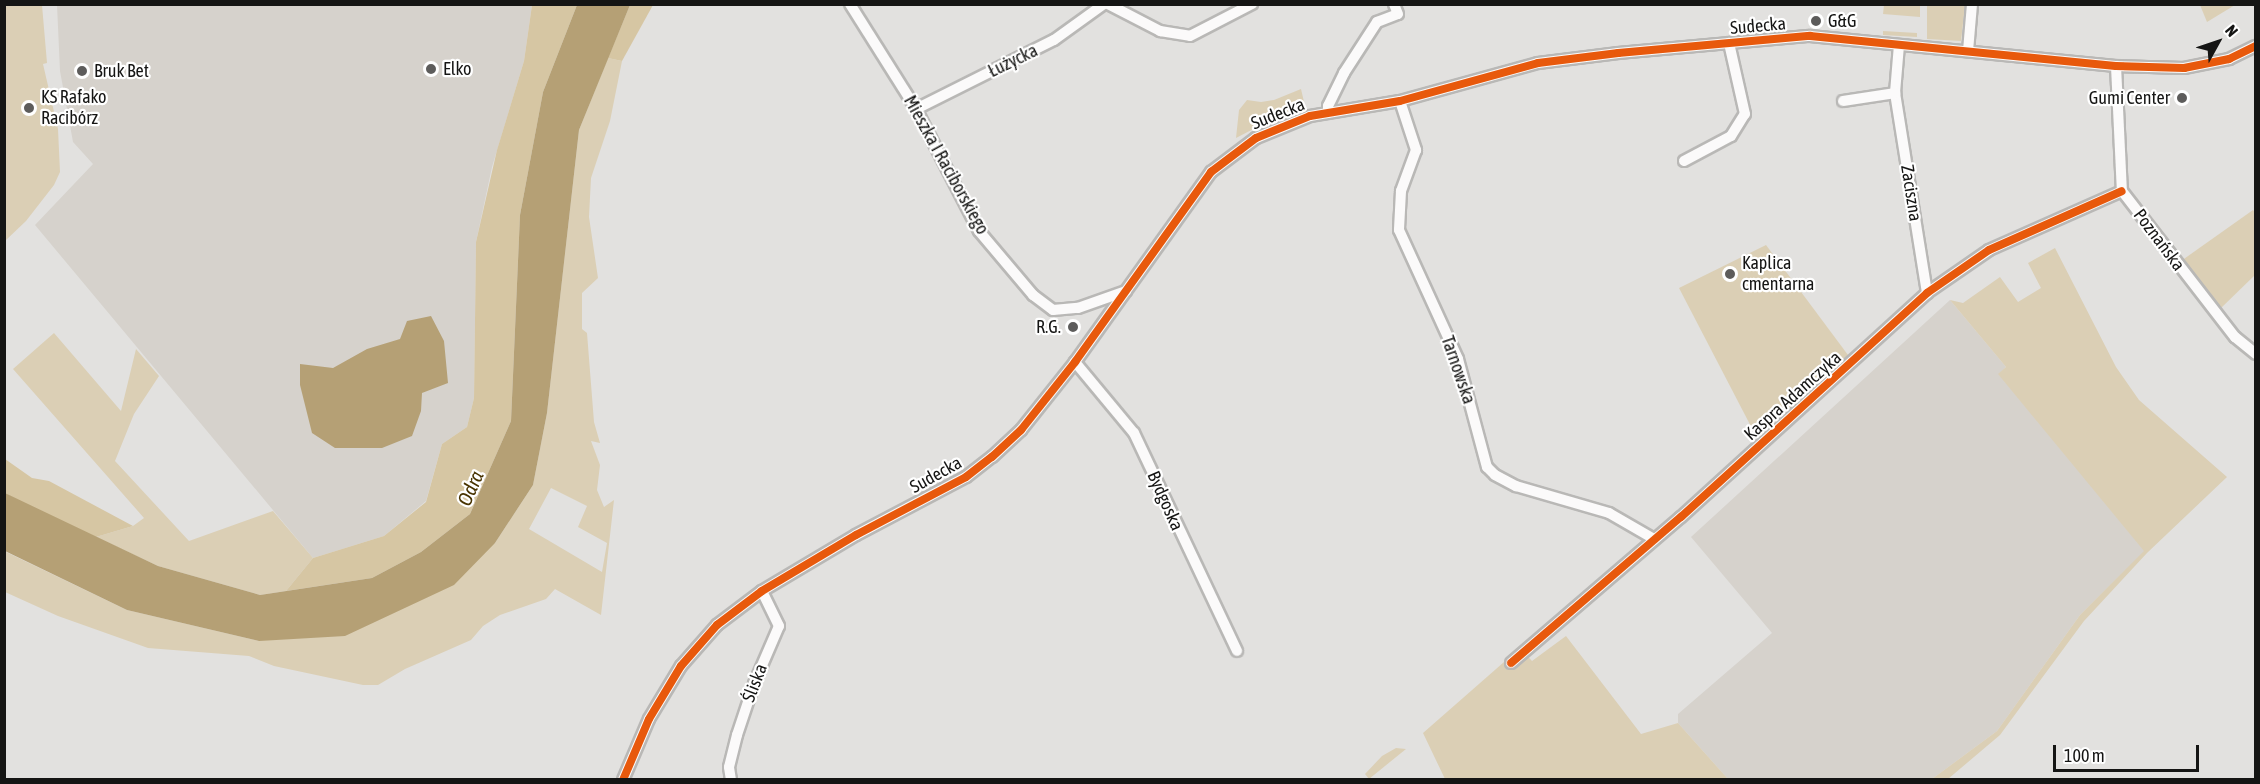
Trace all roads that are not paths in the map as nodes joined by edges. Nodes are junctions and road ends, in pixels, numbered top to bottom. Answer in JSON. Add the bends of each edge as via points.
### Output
{"nodes":[{"id":1,"x":850,"y":4,"type":"edge"},
{"id":2,"x":1106,"y":4,"type":"edge"},
{"id":3,"x":1252,"y":4,"type":"edge"},
{"id":4,"x":1394,"y":4,"type":"edge"},
{"id":5,"x":1972,"y":4,"type":"edge"},
{"id":6,"x":1729,"y":43,"type":"junction"},
{"id":7,"x":1899,"y":45,"type":"junction"},
{"id":8,"x":2256,"y":46,"type":"edge"},
{"id":9,"x":1968,"y":51,"type":"junction"},
{"id":10,"x":2115,"y":66,"type":"junction"},
{"id":11,"x":1895,"y":93,"type":"junction"},
{"id":12,"x":1400,"y":101,"type":"junction"},
{"id":13,"x":1843,"y":101,"type":"dead end"},
{"id":14,"x":916,"y":109,"type":"junction"},
{"id":15,"x":1328,"y":112,"type":"junction"},
{"id":16,"x":1684,"y":161,"type":"dead end"},
{"id":17,"x":2122,"y":191,"type":"junction"},
{"id":18,"x":1127,"y":291,"type":"junction"},
{"id":19,"x":1928,"y":293,"type":"junction"},
{"id":20,"x":2256,"y":354,"type":"edge"},
{"id":21,"x":1075,"y":362,"type":"junction"},
{"id":22,"x":1654,"y":540,"type":"junction"},
{"id":23,"x":762,"y":591,"type":"junction"},
{"id":24,"x":1237,"y":651,"type":"dead end"},
{"id":25,"x":1511,"y":663,"type":"dead end"},
{"id":26,"x":623,"y":780,"type":"edge"},
{"id":27,"x":730,"y":780,"type":"edge"}],
"edges":[{"from":1,"to":14,"type":"street","name":"Mieszka I Raciborskiego"},
{"from":2,"to":3,"type":"street","name":"Łużycka","via":[[1160,31],[1190,36]]},
{"from":2,"to":14,"type":"street","name":"Łużycka","via":[[1054,40]]},
{"from":4,"to":15,"type":"street","via":[[1398,14],[1377,22],[1344,74]]},
{"from":5,"to":9,"type":"street"},
{"from":6,"to":7,"type":"street","name":"Sudecka","via":[[1810,36]]},
{"from":6,"to":12,"type":"street","name":"Sudecka","via":[[1538,63]]},
{"from":6,"to":16,"type":"street","via":[[1744,114],[1731,136]]},
{"from":7,"to":9,"type":"street","name":"Sudecka"},
{"from":7,"to":11,"type":"street","name":"Zaciszna"},
{"from":8,"to":10,"type":"street","name":"Sudecka","via":[[2229,59],[2184,68]]},
{"from":9,"to":10,"type":"street","name":"Sudecka"},
{"from":10,"to":17,"type":"street","name":"Poznańska"},
{"from":11,"to":13,"type":"street"},
{"from":11,"to":19,"type":"street","name":"Zaciszna"},
{"from":12,"to":15,"type":"street","name":"Sudecka"},
{"from":12,"to":22,"type":"street","name":"Tarnowska","via":[[1416,150],[1401,191],[1399,230],[1458,358],[1487,467],[1516,486],[1609,513]]},
{"from":14,"to":18,"type":"street","name":"Mieszka I Raciborskiego","via":[[979,231],[1033,295],[1053,310],[1078,308]]},
{"from":15,"to":18,"type":"street","name":"Sudecka","via":[[1256,138],[1210,172]]},
{"from":17,"to":19,"type":"street","name":"Kaspra Adamczyka","via":[[1989,250]]},
{"from":17,"to":20,"type":"street","name":"Poznańska","via":[[2235,337]]},
{"from":18,"to":21,"type":"street","name":"Sudecka"},
{"from":19,"to":22,"type":"street","name":"Kaspra Adamczyka"},
{"from":21,"to":23,"type":"street","name":"Sudecka","via":[[1021,430],[992,458],[966,477],[856,535]]},
{"from":21,"to":24,"type":"street","name":"Bydgoska","via":[[1134,433]]},
{"from":22,"to":25,"type":"street","name":"Kaspra Adamczyka"},
{"from":23,"to":26,"type":"street","name":"Sudecka","via":[[717,625],[681,666],[649,719]]},
{"from":23,"to":27,"type":"street","name":"Śliska","via":[[779,626],[737,735]]}]}
